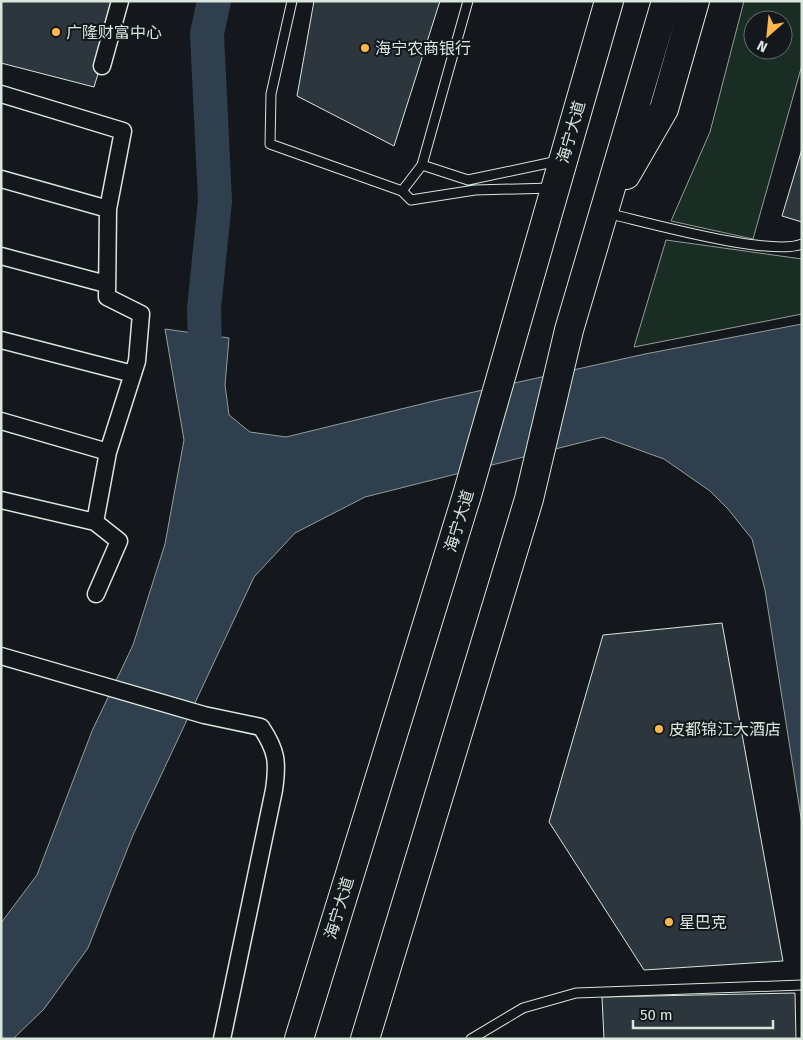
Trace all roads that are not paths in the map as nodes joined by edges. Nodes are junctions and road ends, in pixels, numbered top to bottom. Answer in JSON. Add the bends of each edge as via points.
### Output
{"nodes":[{"id":1,"x":120,"y":1,"type":"edge"},
{"id":2,"x":292,"y":1,"type":"edge"},
{"id":3,"x":468,"y":1,"type":"edge"},
{"id":4,"x":609,"y":1,"type":"edge"},
{"id":5,"x":666,"y":1,"type":"edge"},
{"id":6,"x":695,"y":1,"type":"edge"},
{"id":7,"x":102,"y":66,"type":"dead end"},
{"id":8,"x":1,"y":94,"type":"edge"},
{"id":9,"x":563,"y":160,"type":"junction"},
{"id":10,"x":422,"y":164,"type":"junction"},
{"id":11,"x":1,"y":179,"type":"edge"},
{"id":12,"x":555,"y":188,"type":"junction"},
{"id":13,"x":402,"y":191,"type":"junction"},
{"id":14,"x":108,"y":209,"type":"junction"},
{"id":15,"x":604,"y":213,"type":"junction"},
{"id":16,"x":802,"y":244,"type":"edge"},
{"id":17,"x":1,"y":256,"type":"edge"},
{"id":18,"x":106,"y":284,"type":"junction"},
{"id":19,"x":1,"y":340,"type":"edge"},
{"id":20,"x":133,"y":374,"type":"junction"},
{"id":21,"x":1,"y":420,"type":"edge"},
{"id":22,"x":108,"y":452,"type":"junction"},
{"id":23,"x":1,"y":500,"type":"edge"},
{"id":24,"x":95,"y":522,"type":"junction"},
{"id":25,"x":96,"y":594,"type":"dead end"},
{"id":26,"x":1,"y":656,"type":"edge"},
{"id":27,"x":802,"y":985,"type":"edge"},
{"id":28,"x":222,"y":1039,"type":"edge"},
{"id":29,"x":299,"y":1039,"type":"edge"},
{"id":30,"x":365,"y":1039,"type":"edge"},
{"id":31,"x":470,"y":1039,"type":"edge"}],
"edges":[{"from":1,"to":7,"type":"street"},
{"from":2,"to":13,"type":"lane","via":[[271,94],[270,144]]},
{"from":3,"to":10,"type":"lane"},
{"from":4,"to":9,"type":"highway","name":"海宁大道"},
{"from":5,"to":15,"type":"highway"},
{"from":6,"to":15,"type":"highway","via":[[664,109]]},
{"from":8,"to":14,"type":"street","via":[[123,132]]},
{"from":9,"to":10,"type":"lane","via":[[468,180]]},
{"from":9,"to":12,"type":"highway","name":"海宁大道"},
{"from":10,"to":13,"type":"lane"},
{"from":11,"to":14,"type":"street"},
{"from":12,"to":13,"type":"lane","via":[[475,190],[411,200]]},
{"from":12,"to":29,"type":"highway","name":"海宁大道","via":[[467,495]]},
{"from":14,"to":18,"type":"street"},
{"from":15,"to":16,"type":"lane","via":[[734,242],[792,248]]},
{"from":15,"to":30,"type":"highway","via":[[569,330],[529,499]]},
{"from":17,"to":18,"type":"street"},
{"from":18,"to":20,"type":"street","via":[[107,297],[141,314]]},
{"from":19,"to":20,"type":"street"},
{"from":20,"to":22,"type":"street"},
{"from":21,"to":22,"type":"street"},
{"from":22,"to":24,"type":"street"},
{"from":23,"to":24,"type":"street"},
{"from":24,"to":25,"type":"street","via":[[119,541]]},
{"from":26,"to":28,"type":"street","via":[[204,715],[261,727],[273,745],[278,766]]},
{"from":27,"to":31,"type":"lane","via":[[576,993],[523,1008]]}]}
